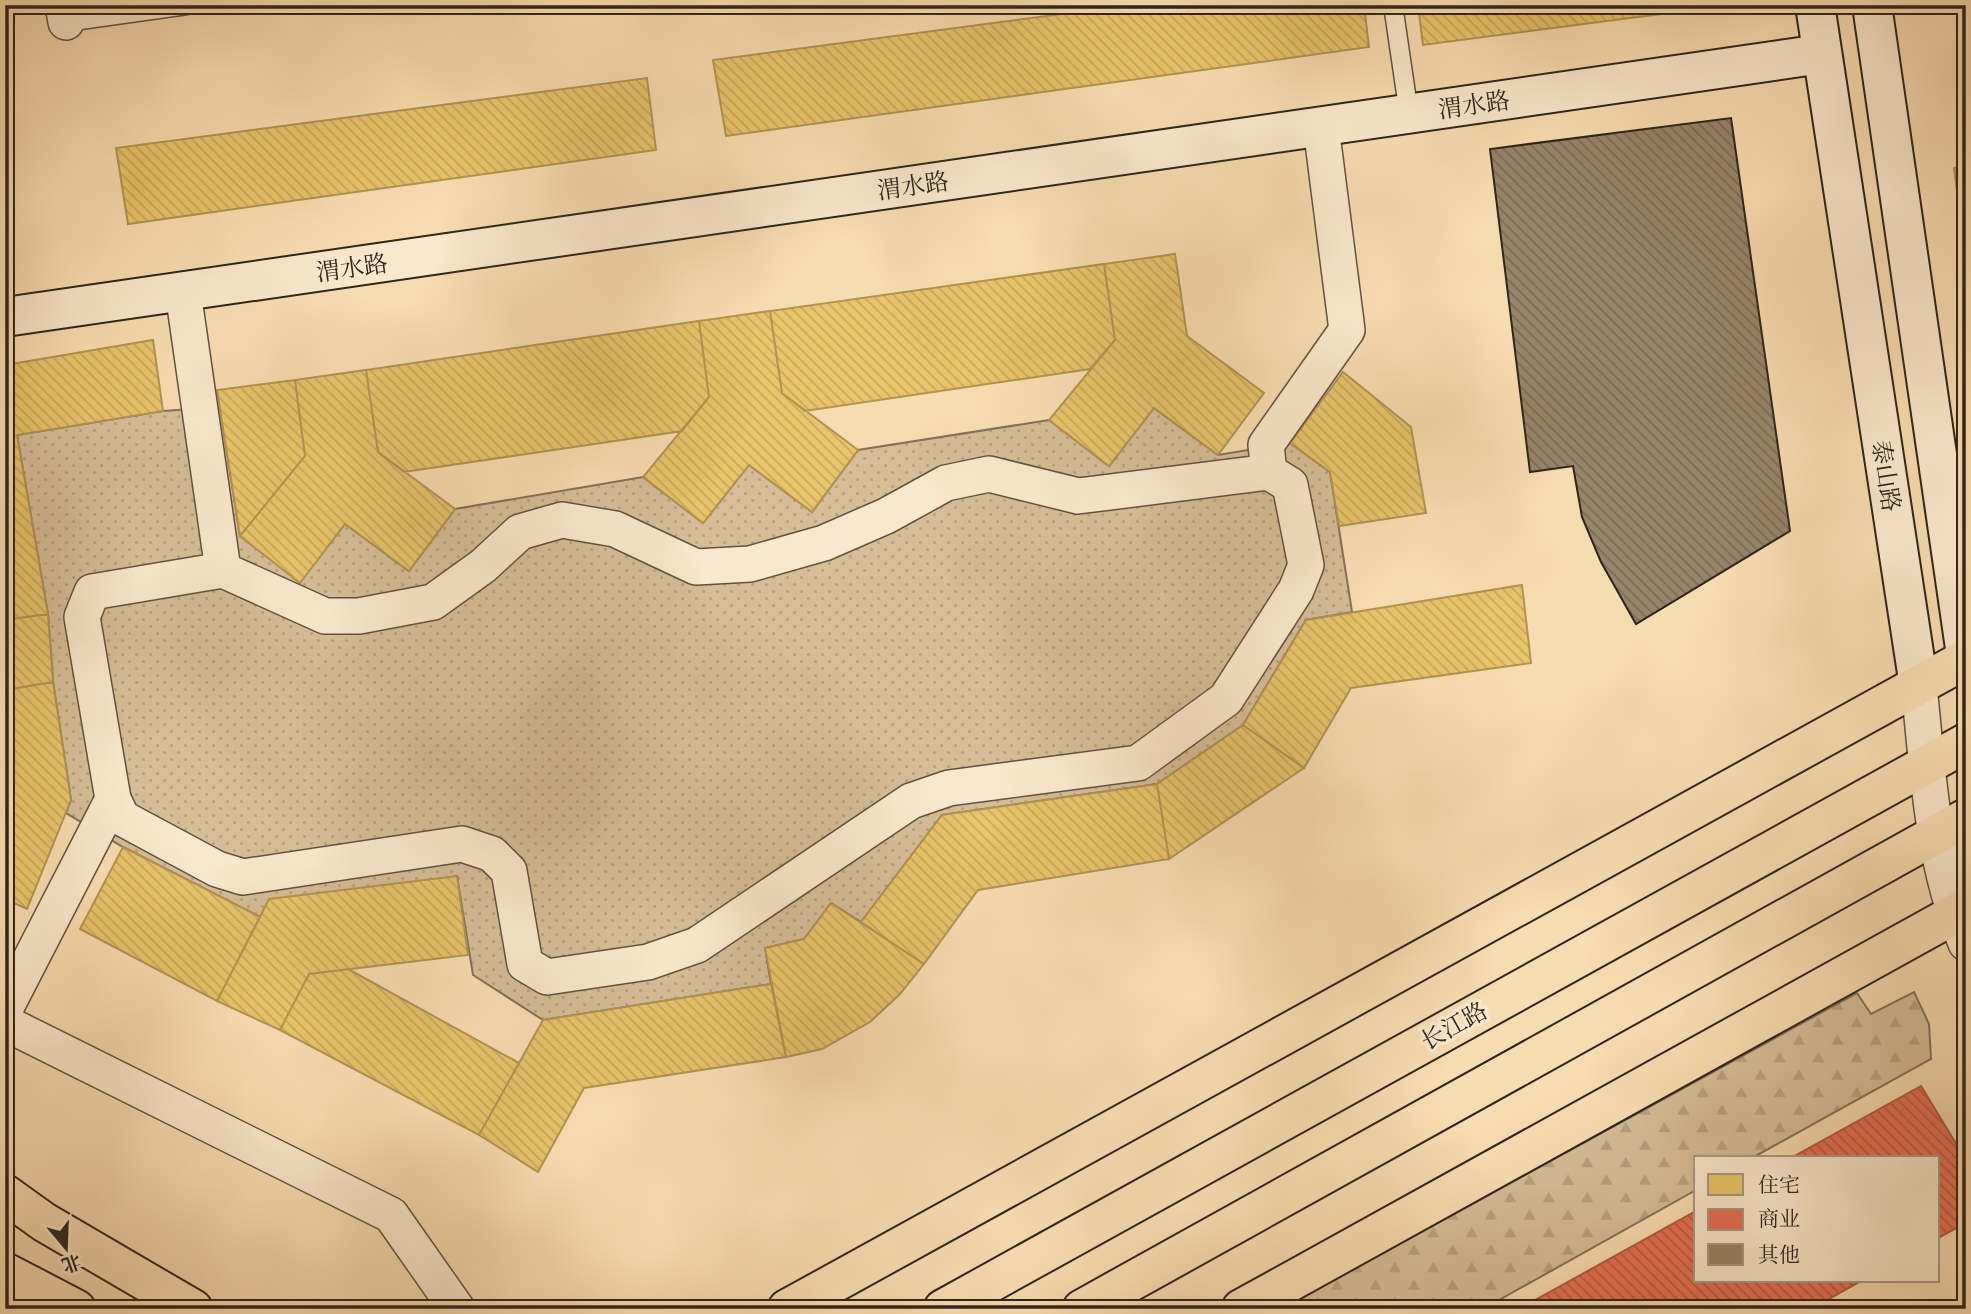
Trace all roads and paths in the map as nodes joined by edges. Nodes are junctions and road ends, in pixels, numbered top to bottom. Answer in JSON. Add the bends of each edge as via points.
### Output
{"nodes":[{"id":1,"x":187,"y":5,"type":"edge"},
{"id":2,"x":1393,"y":5,"type":"edge"},
{"id":3,"x":1815,"y":5,"type":"edge"},
{"id":4,"x":1872,"y":5,"type":"edge"},
{"id":5,"x":65,"y":13,"type":"edge"},
{"id":6,"x":1821,"y":54,"type":"junction"},
{"id":7,"x":1409,"y":114,"type":"junction"},
{"id":8,"x":1321,"y":127,"type":"junction"},
{"id":9,"x":183,"y":292,"type":"junction"},
{"id":10,"x":5,"y":317,"type":"edge"},
{"id":11,"x":1269,"y":472,"type":"junction"},
{"id":12,"x":223,"y":570,"type":"junction"},
{"id":13,"x":1966,"y":657,"type":"edge"},
{"id":14,"x":1919,"y":686,"type":"junction"},
{"id":15,"x":1966,"y":743,"type":"edge"},
{"id":16,"x":1927,"y":765,"type":"junction"},
{"id":17,"x":113,"y":799,"type":"junction"},
{"id":18,"x":1950,"y":827,"type":"edge"},
{"id":19,"x":1962,"y":922,"type":"edge"},
{"id":20,"x":5,"y":1009,"type":"edge"},
{"id":21,"x":5,"y":1023,"type":"edge"},
{"id":22,"x":5,"y":1194,"type":"edge"},
{"id":23,"x":5,"y":1272,"type":"edge"},
{"id":24,"x":76,"y":1309,"type":"edge"},
{"id":25,"x":192,"y":1309,"type":"edge"},
{"id":26,"x":457,"y":1309,"type":"edge"},
{"id":27,"x":787,"y":1309,"type":"edge"},
{"id":28,"x":943,"y":1309,"type":"edge"},
{"id":29,"x":1082,"y":1309,"type":"edge"},
{"id":30,"x":1241,"y":1309,"type":"edge"}],
"edges":[{"from":1,"to":5,"type":"lane"},
{"from":2,"to":7,"type":"lane"},
{"from":3,"to":6,"type":"street","name":"泰山路"},
{"from":4,"to":13,"type":"street"},
{"from":6,"to":7,"type":"street","name":"渭水路"},
{"from":6,"to":14,"type":"street","name":"泰山路"},
{"from":7,"to":8,"type":"street","name":"渭水路"},
{"from":8,"to":9,"type":"street","name":"渭水路"},
{"from":8,"to":11,"type":"street","via":[[1347,330],[1266,445]]},
{"from":9,"to":10,"type":"street","name":"渭水路"},
{"from":9,"to":12,"type":"street"},
{"from":11,"to":12,"type":"street","via":[[1077,496],[989,474],[946,484],[824,542],[750,564],[696,567],[615,529],[562,520],[520,532],[433,602],[359,616],[326,616]]},
{"from":11,"to":17,"type":"street","via":[[1290,485],[1306,565],[1296,590],[1226,699],[1138,763],[949,788],[911,800],[697,945],[648,962],[547,976],[525,964],[509,871],[492,853],[462,844],[243,877],[217,869],[122,818]]},
{"from":12,"to":17,"type":"street","via":[[92,592],[82,617]]},
{"from":13,"to":14,"type":"main road"},
{"from":14,"to":16,"type":"street","name":"泰山路"},
{"from":14,"to":27,"type":"main road"},
{"from":15,"to":16,"type":"main road","name":"长江路"},
{"from":16,"to":18,"type":"street","name":"泰山路"},
{"from":16,"to":28,"type":"main road","name":"长江路"},
{"from":17,"to":20,"type":"street"},
{"from":18,"to":19,"type":"street","name":"泰山路"},
{"from":18,"to":29,"type":"main road"},
{"from":19,"to":30,"type":"main road"},
{"from":21,"to":26,"type":"street","via":[[391,1215]]},
{"from":22,"to":25,"type":"main road"},
{"from":23,"to":24,"type":"main road"}]}
